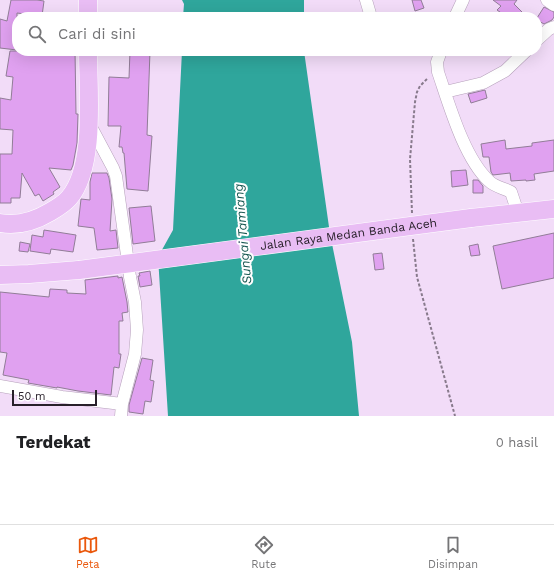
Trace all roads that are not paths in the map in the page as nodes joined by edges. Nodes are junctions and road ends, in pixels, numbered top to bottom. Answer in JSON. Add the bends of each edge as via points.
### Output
{"nodes":[{"id":1,"x":88,"y":0,"type":"edge"},
{"id":2,"x":366,"y":0,"type":"edge"},
{"id":3,"x":463,"y":0,"type":"edge"},
{"id":4,"x":547,"y":0,"type":"edge"},
{"id":5,"x":554,"y":5,"type":"edge"},
{"id":6,"x":88,"y":12,"type":"edge"},
{"id":7,"x":370,"y":12,"type":"edge"},
{"id":8,"x":458,"y":12,"type":"edge"},
{"id":9,"x":554,"y":27,"type":"edge"},
{"id":10,"x":542,"y":35,"type":"edge"},
{"id":11,"x":88,"y":56,"type":"edge"},
{"id":12,"x":439,"y":56,"type":"edge"},
{"id":13,"x":520,"y":56,"type":"edge"},
{"id":14,"x":445,"y":92,"type":"junction"},
{"id":15,"x":88,"y":122,"type":"junction"},
{"id":16,"x":554,"y":209,"type":"edge"},
{"id":17,"x":518,"y":214,"type":"junction"},
{"id":18,"x":0,"y":223,"type":"edge"},
{"id":19,"x":0,"y":275,"type":"edge"},
{"id":20,"x":0,"y":386,"type":"edge"},
{"id":21,"x":122,"y":410,"type":"edge"}],
"edges":[{"from":1,"to":6,"type":"highway"},
{"from":2,"to":7,"type":"street"},
{"from":3,"to":8,"type":"street"},
{"from":4,"to":5,"type":"street"},
{"from":9,"to":10,"type":"street"},
{"from":11,"to":15,"type":"highway"},
{"from":12,"to":14,"type":"street","via":[[438,72]]},
{"from":13,"to":14,"type":"street","via":[[504,71],[483,83]]},
{"from":14,"to":17,"type":"street","via":[[466,150],[488,181],[511,192]]},
{"from":15,"to":18,"type":"highway","via":[[87,156],[81,176],[70,197],[41,218],[21,223]]},
{"from":15,"to":21,"type":"street","via":[[116,176],[136,311],[135,354]]},
{"from":16,"to":17,"type":"highway","name":"Jalan Raya Medan Banda Aceh"},
{"from":17,"to":19,"type":"highway","name":"Jalan Raya Medan Banda Aceh","bridge":true,"via":[[79,270]]},
{"from":20,"to":21,"type":"street"}]}
